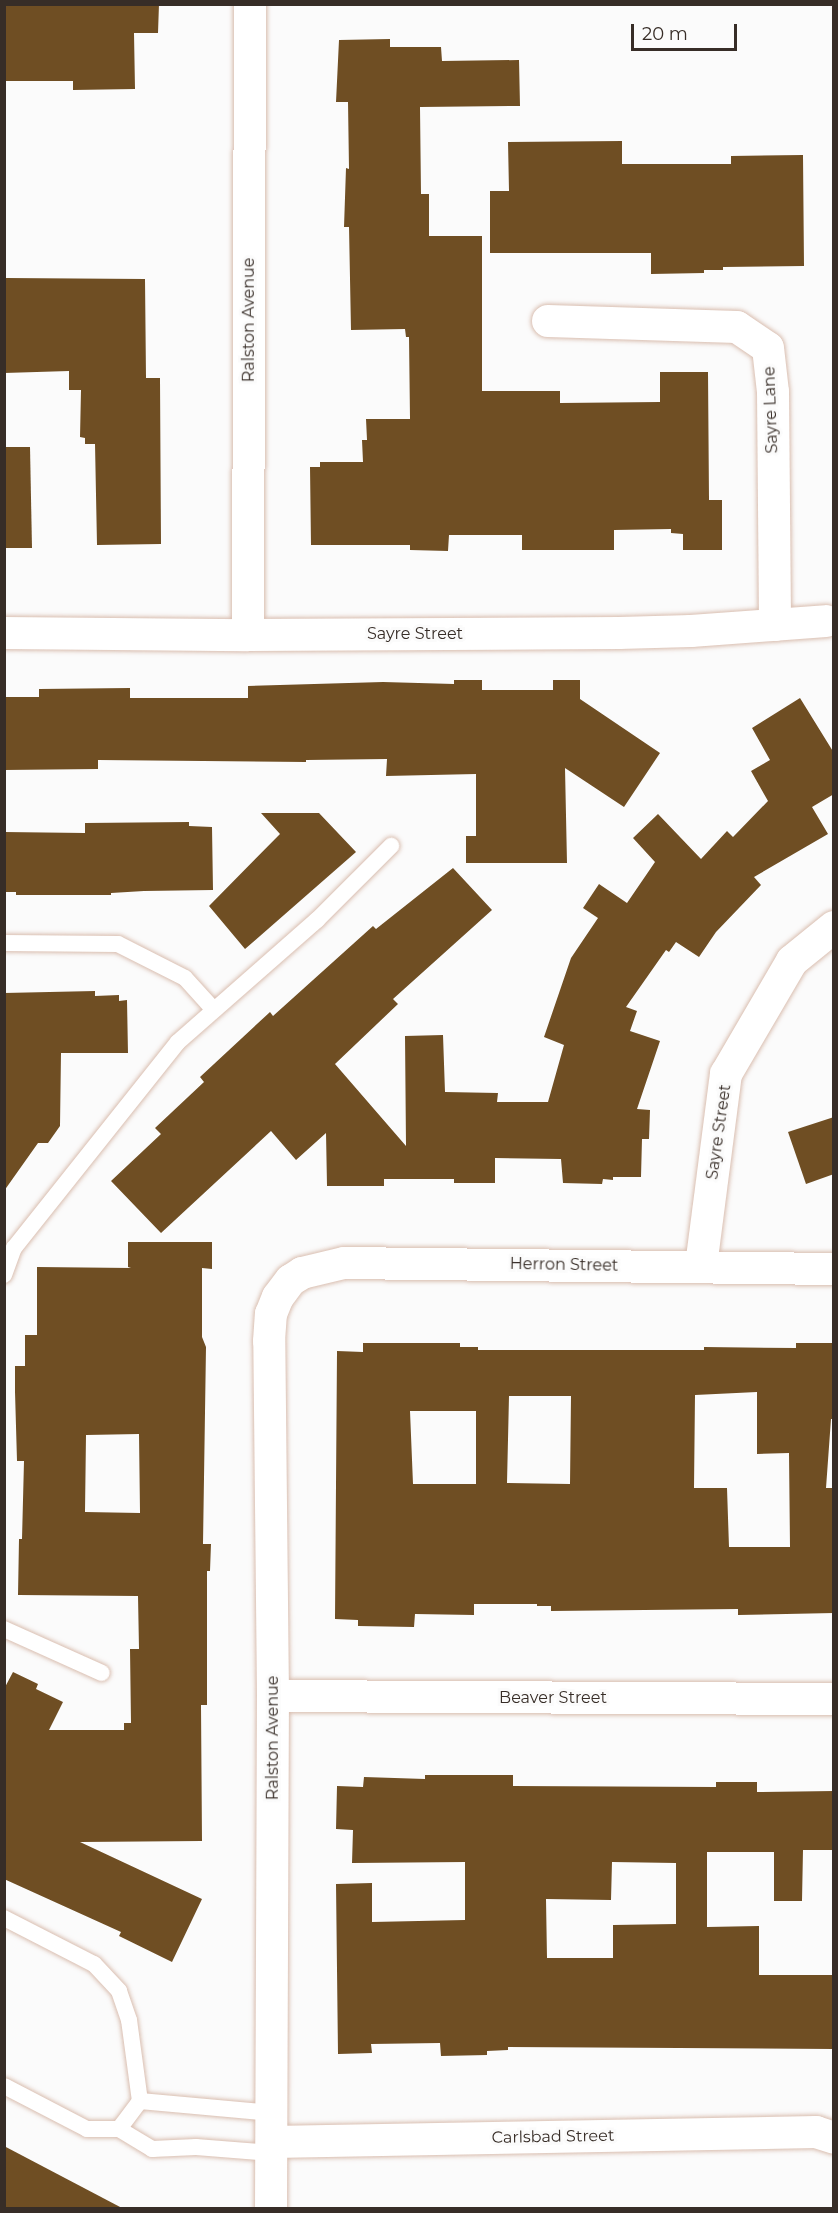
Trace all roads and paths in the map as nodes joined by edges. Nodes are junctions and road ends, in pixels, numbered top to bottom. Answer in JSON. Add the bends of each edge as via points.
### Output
{"nodes":[{"id":1,"x":250,"y":4,"type":"edge"},
{"id":2,"x":548,"y":321,"type":"dead end"},
{"id":3,"x":826,"y":621,"type":"dead end"},
{"id":4,"x":775,"y":625,"type":"junction"},
{"id":5,"x":4,"y":633,"type":"edge"},
{"id":6,"x":248,"y":635,"type":"junction"},
{"id":7,"x":391,"y":846,"type":"dead end"},
{"id":8,"x":834,"y":927,"type":"edge"},
{"id":9,"x":4,"y":943,"type":"edge"},
{"id":10,"x":214,"y":1011,"type":"junction"},
{"id":11,"x":701,"y":1266,"type":"junction"},
{"id":12,"x":834,"y":1269,"type":"edge"},
{"id":13,"x":4,"y":1275,"type":"edge"},
{"id":14,"x":297,"y":1276,"type":"joint"},
{"id":15,"x":4,"y":1629,"type":"edge"},
{"id":16,"x":102,"y":1673,"type":"dead end"},
{"id":17,"x":273,"y":1696,"type":"junction"},
{"id":18,"x":834,"y":1699,"type":"edge"},
{"id":19,"x":4,"y":1918,"type":"edge"},
{"id":20,"x":4,"y":2086,"type":"edge"},
{"id":21,"x":140,"y":2102,"type":"junction"},
{"id":22,"x":119,"y":2129,"type":"junction"},
{"id":23,"x":272,"y":2136,"type":"junction"},
{"id":24,"x":834,"y":2138,"type":"edge"},
{"id":25,"x":271,"y":2208,"type":"edge"}],
"edges":[{"from":1,"to":6,"type":"street","name":"Ralston Avenue"},
{"from":2,"to":4,"type":"street","name":"Sayre Lane","via":[[737,327],[768,348],[773,392]]},
{"from":3,"to":4,"type":"street","name":"Sayre Street"},
{"from":4,"to":6,"type":"street","name":"Sayre Street","via":[[619,633]]},
{"from":5,"to":6,"type":"street","name":"Sayre Street"},
{"from":7,"to":10,"type":"lane"},
{"from":8,"to":11,"type":"street","name":"Sayre Street","via":[[792,961],[726,1074]]},
{"from":9,"to":10,"type":"lane","via":[[118,944],[185,978]]},
{"from":10,"to":13,"type":"lane","via":[[178,1042],[14,1248]]},
{"from":11,"to":12,"type":"street","name":"Herron Street"},
{"from":11,"to":14,"type":"street","name":"Herron Street","via":[[364,1262],[317,1267]]},
{"from":14,"to":17,"type":"street","name":"Ralston Avenue","via":[[278,1297],[270,1322]]},
{"from":15,"to":16,"type":"lane"},
{"from":17,"to":18,"type":"street","name":"Beaver Street"},
{"from":17,"to":23,"type":"street","name":"Ralston Avenue"},
{"from":19,"to":21,"type":"lane","via":[[94,1964],[119,1991],[129,2020]]},
{"from":20,"to":22,"type":"lane","via":[[87,2128]]},
{"from":21,"to":22,"type":"lane"},
{"from":21,"to":23,"type":"lane"},
{"from":22,"to":23,"type":"lane","via":[[152,2149]]},
{"from":23,"to":24,"type":"street","name":"Carlsbad Street","via":[[816,2132]]},
{"from":23,"to":25,"type":"street","name":"Ralston Avenue"}]}
